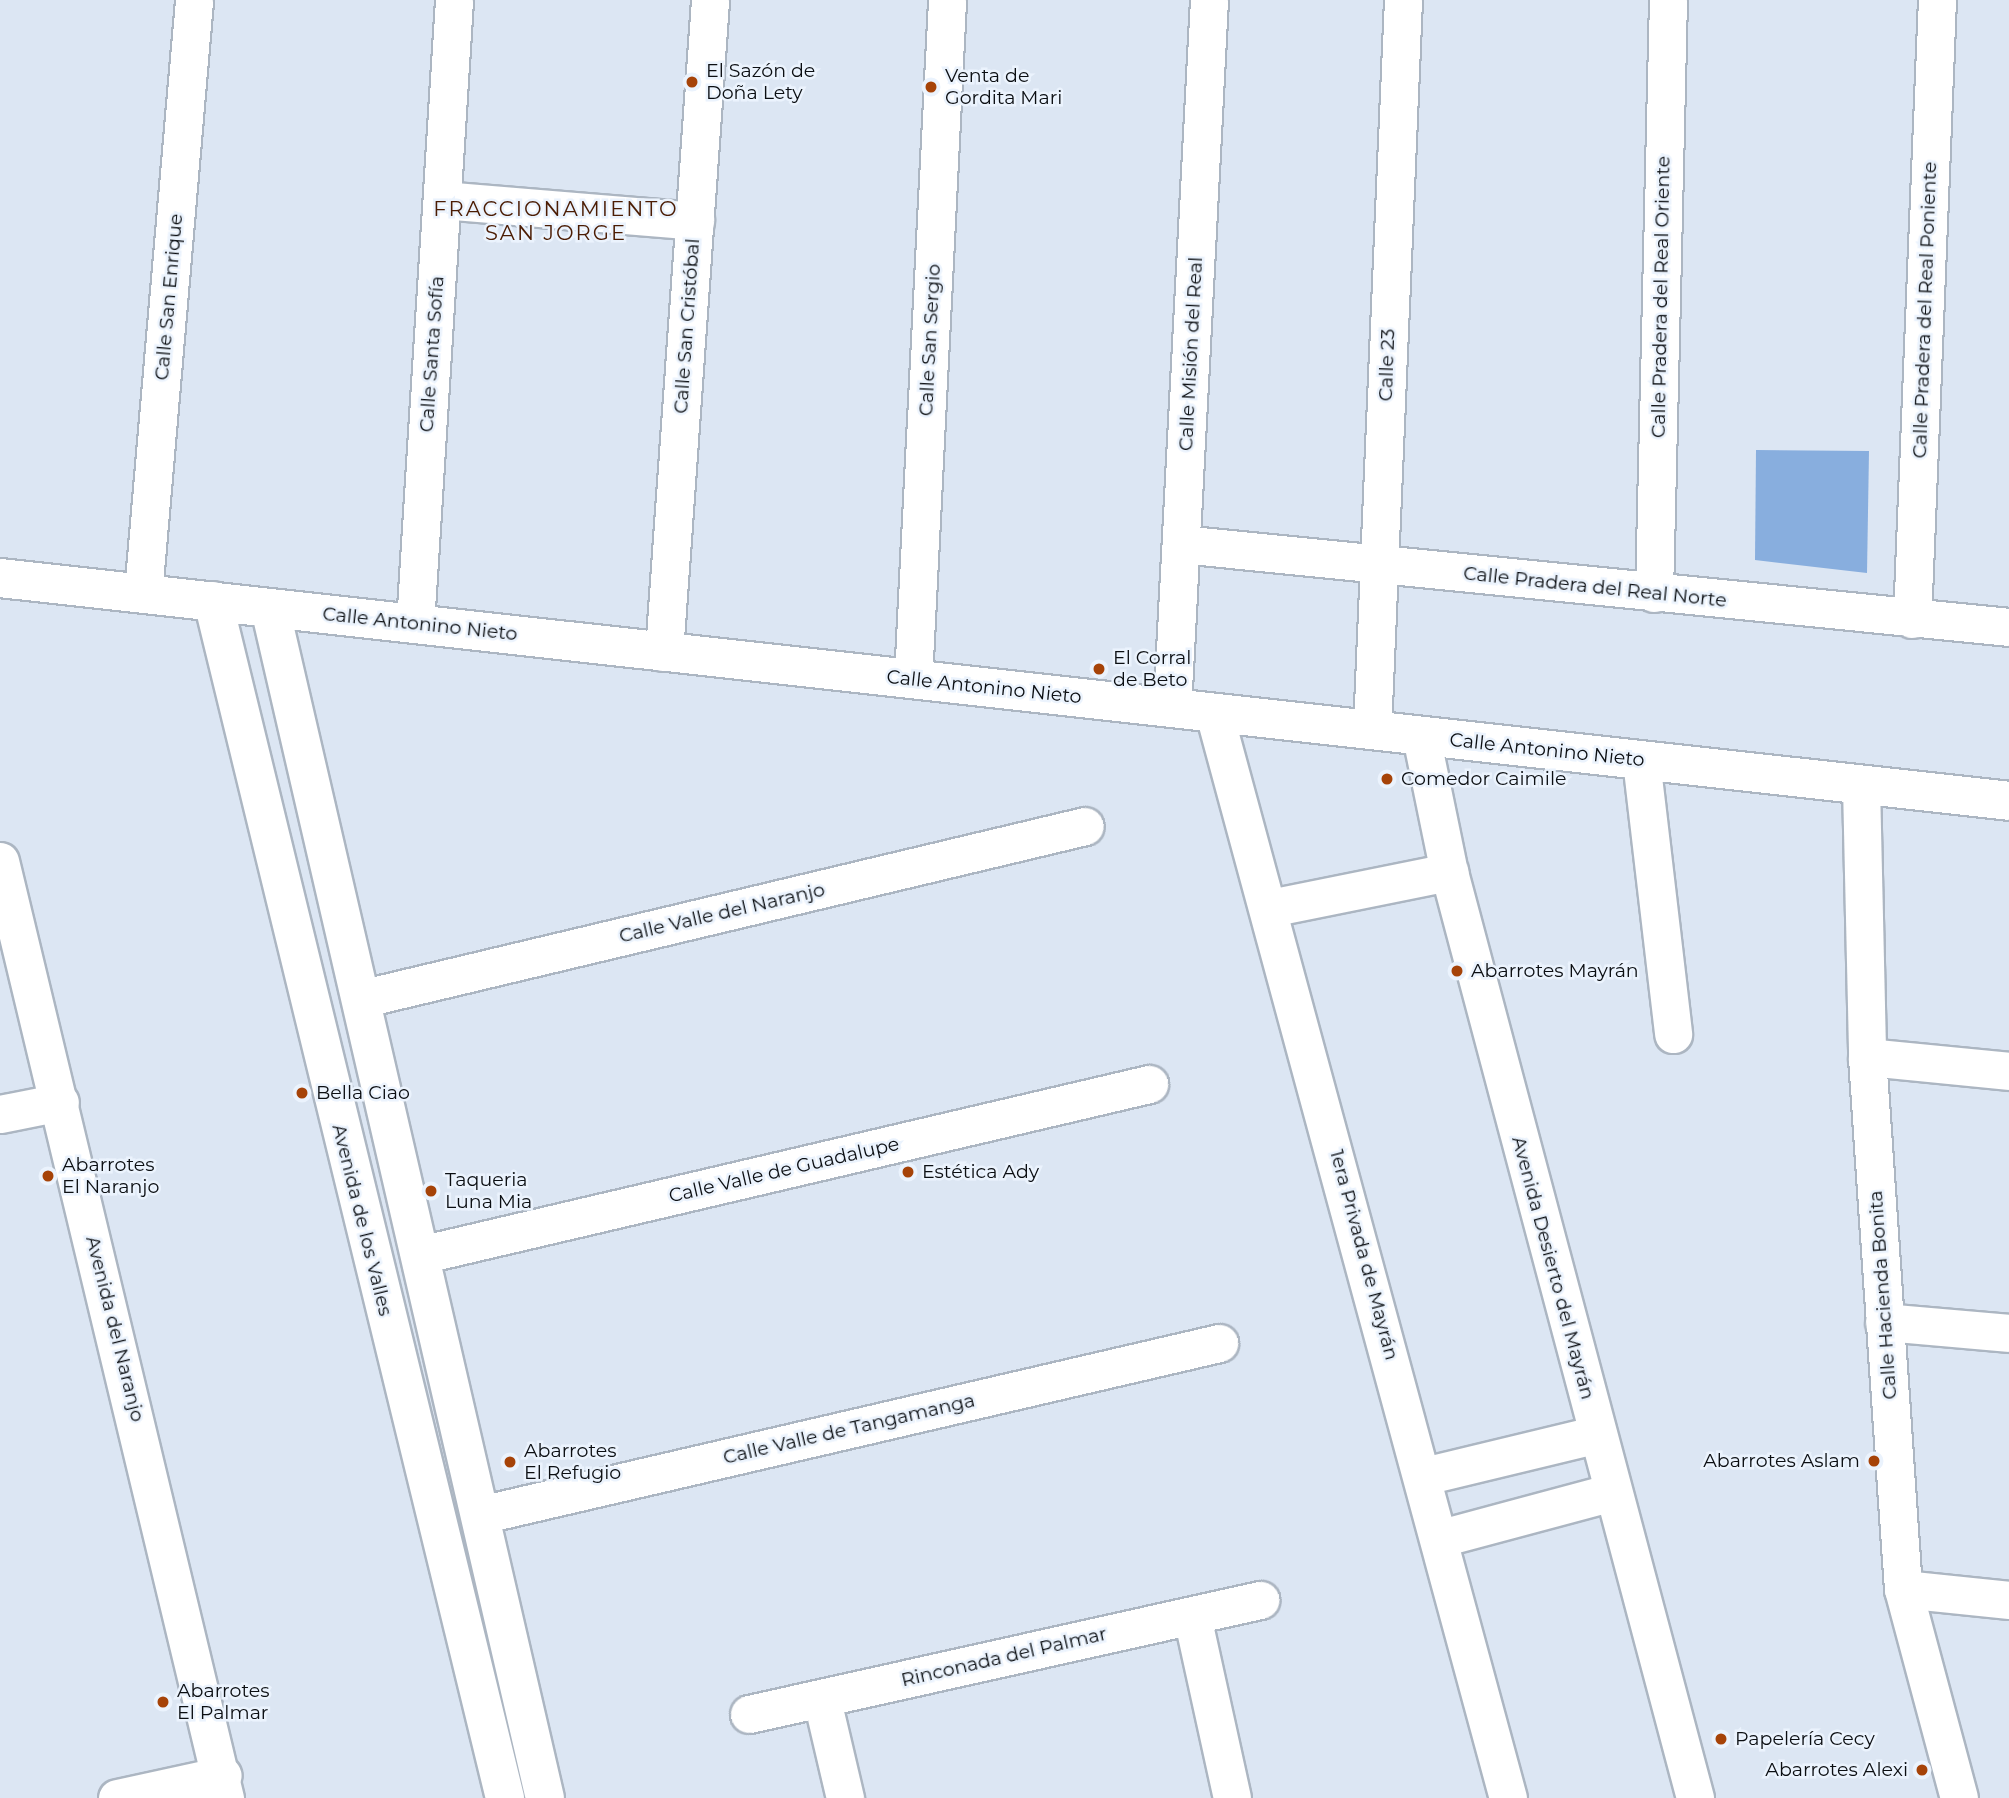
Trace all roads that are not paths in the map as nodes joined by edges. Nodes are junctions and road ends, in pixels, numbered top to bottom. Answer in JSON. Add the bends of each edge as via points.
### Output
{"nodes":[{"id":1,"x":194,"y":0,"type":"edge"},
{"id":2,"x":454,"y":0,"type":"edge"},
{"id":3,"x":710,"y":0,"type":"edge"},
{"id":4,"x":947,"y":0,"type":"edge"},
{"id":5,"x":1209,"y":0,"type":"edge"},
{"id":6,"x":1402,"y":0,"type":"edge"},
{"id":7,"x":1668,"y":0,"type":"edge"},
{"id":8,"x":1937,"y":0,"type":"edge"},
{"id":9,"x":442,"y":200,"type":"junction"},
{"id":10,"x":695,"y":220,"type":"junction"},
{"id":11,"x":1181,"y":544,"type":"junction"},
{"id":12,"x":1378,"y":565,"type":"junction"},
{"id":13,"x":0,"y":578,"type":"edge"},
{"id":14,"x":143,"y":593,"type":"junction"},
{"id":15,"x":1654,"y":593,"type":"junction"},
{"id":16,"x":213,"y":601,"type":"junction"},
{"id":17,"x":270,"y":608,"type":"junction"},
{"id":18,"x":1912,"y":619,"type":"junction"},
{"id":19,"x":415,"y":624,"type":"junction"},
{"id":20,"x":2009,"y":627,"type":"edge"},
{"id":21,"x":664,"y":652,"type":"junction"},
{"id":22,"x":913,"y":679,"type":"junction"},
{"id":23,"x":1172,"y":708,"type":"junction"},
{"id":24,"x":1214,"y":713,"type":"junction"},
{"id":25,"x":1371,"y":730,"type":"junction"},
{"id":26,"x":1421,"y":736,"type":"junction"},
{"id":27,"x":1641,"y":760,"type":"junction"},
{"id":28,"x":1861,"y":785,"type":"junction"},
{"id":29,"x":2009,"y":801,"type":"edge"},
{"id":30,"x":1085,"y":826,"type":"dead end"},
{"id":31,"x":0,"y":861,"type":"edge"},
{"id":32,"x":1449,"y":872,"type":"junction"},
{"id":33,"x":1270,"y":908,"type":"junction"},
{"id":34,"x":360,"y":999,"type":"junction"},
{"id":35,"x":1673,"y":1034,"type":"dead end"},
{"id":36,"x":1867,"y":1057,"type":"junction"},
{"id":37,"x":2009,"y":1071,"type":"edge"},
{"id":38,"x":1149,"y":1084,"type":"dead end"},
{"id":39,"x":60,"y":1102,"type":"junction"},
{"id":40,"x":0,"y":1114,"type":"edge"},
{"id":41,"x":388,"y":1130,"type":"junction"},
{"id":42,"x":342,"y":1142,"type":"junction"},
{"id":43,"x":419,"y":1255,"type":"junction"},
{"id":44,"x":1884,"y":1322,"type":"junction"},
{"id":45,"x":2009,"y":1333,"type":"edge"},
{"id":46,"x":1219,"y":1343,"type":"dead end"},
{"id":47,"x":1597,"y":1434,"type":"junction"},
{"id":48,"x":1424,"y":1476,"type":"junction"},
{"id":49,"x":1613,"y":1492,"type":"junction"},
{"id":50,"x":480,"y":1515,"type":"junction"},
{"id":51,"x":1441,"y":1538,"type":"junction"},
{"id":52,"x":1903,"y":1589,"type":"junction"},
{"id":53,"x":1260,"y":1600,"type":"dead end"},
{"id":54,"x":2009,"y":1600,"type":"edge"},
{"id":55,"x":1192,"y":1616,"type":"junction"},
{"id":56,"x":822,"y":1700,"type":"junction"},
{"id":57,"x":749,"y":1714,"type":"dead end"},
{"id":58,"x":531,"y":1738,"type":"junction"},
{"id":59,"x":493,"y":1749,"type":"junction"},
{"id":60,"x":224,"y":1786,"type":"edge"},
{"id":61,"x":117,"y":1798,"type":"edge"},
{"id":62,"x":505,"y":1798,"type":"edge"},
{"id":63,"x":545,"y":1798,"type":"edge"},
{"id":64,"x":845,"y":1798,"type":"edge"},
{"id":65,"x":1232,"y":1798,"type":"edge"},
{"id":66,"x":1508,"y":1798,"type":"edge"},
{"id":67,"x":1695,"y":1798,"type":"edge"},
{"id":68,"x":1959,"y":1798,"type":"edge"}],
"edges":[{"from":1,"to":14,"type":"street","name":"Calle San Enrique"},
{"from":2,"to":9,"type":"street","name":"Calle Santa Sofía"},
{"from":3,"to":10,"type":"street","name":"Calle San Cristóbal"},
{"from":4,"to":22,"type":"street","name":"Calle San Sergio"},
{"from":5,"to":11,"type":"street","name":"Calle Misión del Real"},
{"from":6,"to":12,"type":"street","name":"Calle 23"},
{"from":7,"to":15,"type":"street","name":"Calle Pradera del Real Oriente"},
{"from":8,"to":18,"type":"street","name":"Calle Pradera del Real Poniente"},
{"from":9,"to":10,"type":"street"},
{"from":9,"to":19,"type":"street","name":"Calle Santa Sofía"},
{"from":10,"to":21,"type":"street","name":"Calle San Cristóbal"},
{"from":11,"to":12,"type":"street","name":"Calle Pradera del Real Norte"},
{"from":11,"to":23,"type":"street","name":"Calle Misión del Real"},
{"from":12,"to":15,"type":"street","name":"Calle Pradera del Real Norte"},
{"from":12,"to":25,"type":"street","name":"Calle 23"},
{"from":13,"to":14,"type":"street","name":"Calle Antonino Nieto"},
{"from":14,"to":16,"type":"street","name":"Calle Antonino Nieto"},
{"from":15,"to":18,"type":"street","name":"Calle Pradera del Real Norte"},
{"from":16,"to":17,"type":"street","name":"Calle Antonino Nieto"},
{"from":16,"to":42,"type":"street","name":"Avenida de los Valles"},
{"from":17,"to":19,"type":"street","name":"Calle Antonino Nieto"},
{"from":17,"to":34,"type":"street"},
{"from":18,"to":20,"type":"street","name":"Calle Pradera del Real Norte"},
{"from":19,"to":21,"type":"street","name":"Calle Antonino Nieto"},
{"from":21,"to":22,"type":"street","name":"Calle Antonino Nieto"},
{"from":22,"to":23,"type":"street","name":"Calle Antonino Nieto"},
{"from":23,"to":24,"type":"street","name":"Calle Antonino Nieto"},
{"from":24,"to":25,"type":"street","name":"Calle Antonino Nieto"},
{"from":24,"to":33,"type":"street","name":"1era Privada de Mayrán"},
{"from":25,"to":26,"type":"street","name":"Calle Antonino Nieto"},
{"from":26,"to":27,"type":"street","name":"Calle Antonino Nieto"},
{"from":26,"to":32,"type":"street","name":"Avenida Desierto del Mayrán"},
{"from":27,"to":28,"type":"street","name":"Calle Antonino Nieto"},
{"from":27,"to":35,"type":"street"},
{"from":28,"to":29,"type":"street","name":"Calle Antonino Nieto"},
{"from":28,"to":36,"type":"street","name":"Calle Hacienda Bonita"},
{"from":30,"to":34,"type":"street","name":"Calle Valle del Naranjo"},
{"from":31,"to":39,"type":"street","name":"Avenida del Naranjo"},
{"from":32,"to":33,"type":"street"},
{"from":32,"to":47,"type":"street","name":"Avenida Desierto del Mayrán"},
{"from":33,"to":48,"type":"street","name":"1era Privada de Mayrán"},
{"from":34,"to":41,"type":"street"},
{"from":36,"to":37,"type":"street"},
{"from":36,"to":44,"type":"street","name":"Calle Hacienda Bonita"},
{"from":38,"to":43,"type":"street","name":"Calle Valle de Guadalupe"},
{"from":39,"to":40,"type":"street"},
{"from":39,"to":60,"type":"street","name":"Avenida del Naranjo"},
{"from":41,"to":42,"type":"street"},
{"from":41,"to":43,"type":"street"},
{"from":42,"to":59,"type":"street","name":"Avenida de los Valles"},
{"from":43,"to":50,"type":"street"},
{"from":44,"to":45,"type":"street"},
{"from":44,"to":52,"type":"street","name":"Calle Hacienda Bonita"},
{"from":46,"to":50,"type":"street","name":"Calle Valle de Tangamanga"},
{"from":47,"to":48,"type":"street"},
{"from":47,"to":49,"type":"street","name":"Avenida Desierto del Mayrán"},
{"from":48,"to":51,"type":"street","name":"1era Privada de Mayrán"},
{"from":49,"to":51,"type":"street"},
{"from":49,"to":67,"type":"street","name":"Avenida Desierto del Mayrán"},
{"from":50,"to":58,"type":"street"},
{"from":51,"to":66,"type":"street","name":"1era Privada de Mayrán"},
{"from":52,"to":54,"type":"street"},
{"from":52,"to":68,"type":"street","name":"Calle Hacienda Bonita"},
{"from":53,"to":55,"type":"street","name":"Rinconada del Palmar"},
{"from":55,"to":56,"type":"street","name":"Rinconada del Palmar"},
{"from":55,"to":65,"type":"street"},
{"from":56,"to":57,"type":"street","name":"Rinconada del Palmar"},
{"from":56,"to":64,"type":"street"},
{"from":58,"to":59,"type":"street"},
{"from":58,"to":63,"type":"street"},
{"from":59,"to":62,"type":"street","name":"Avenida de los Valles"},
{"from":60,"to":61,"type":"street"}]}
